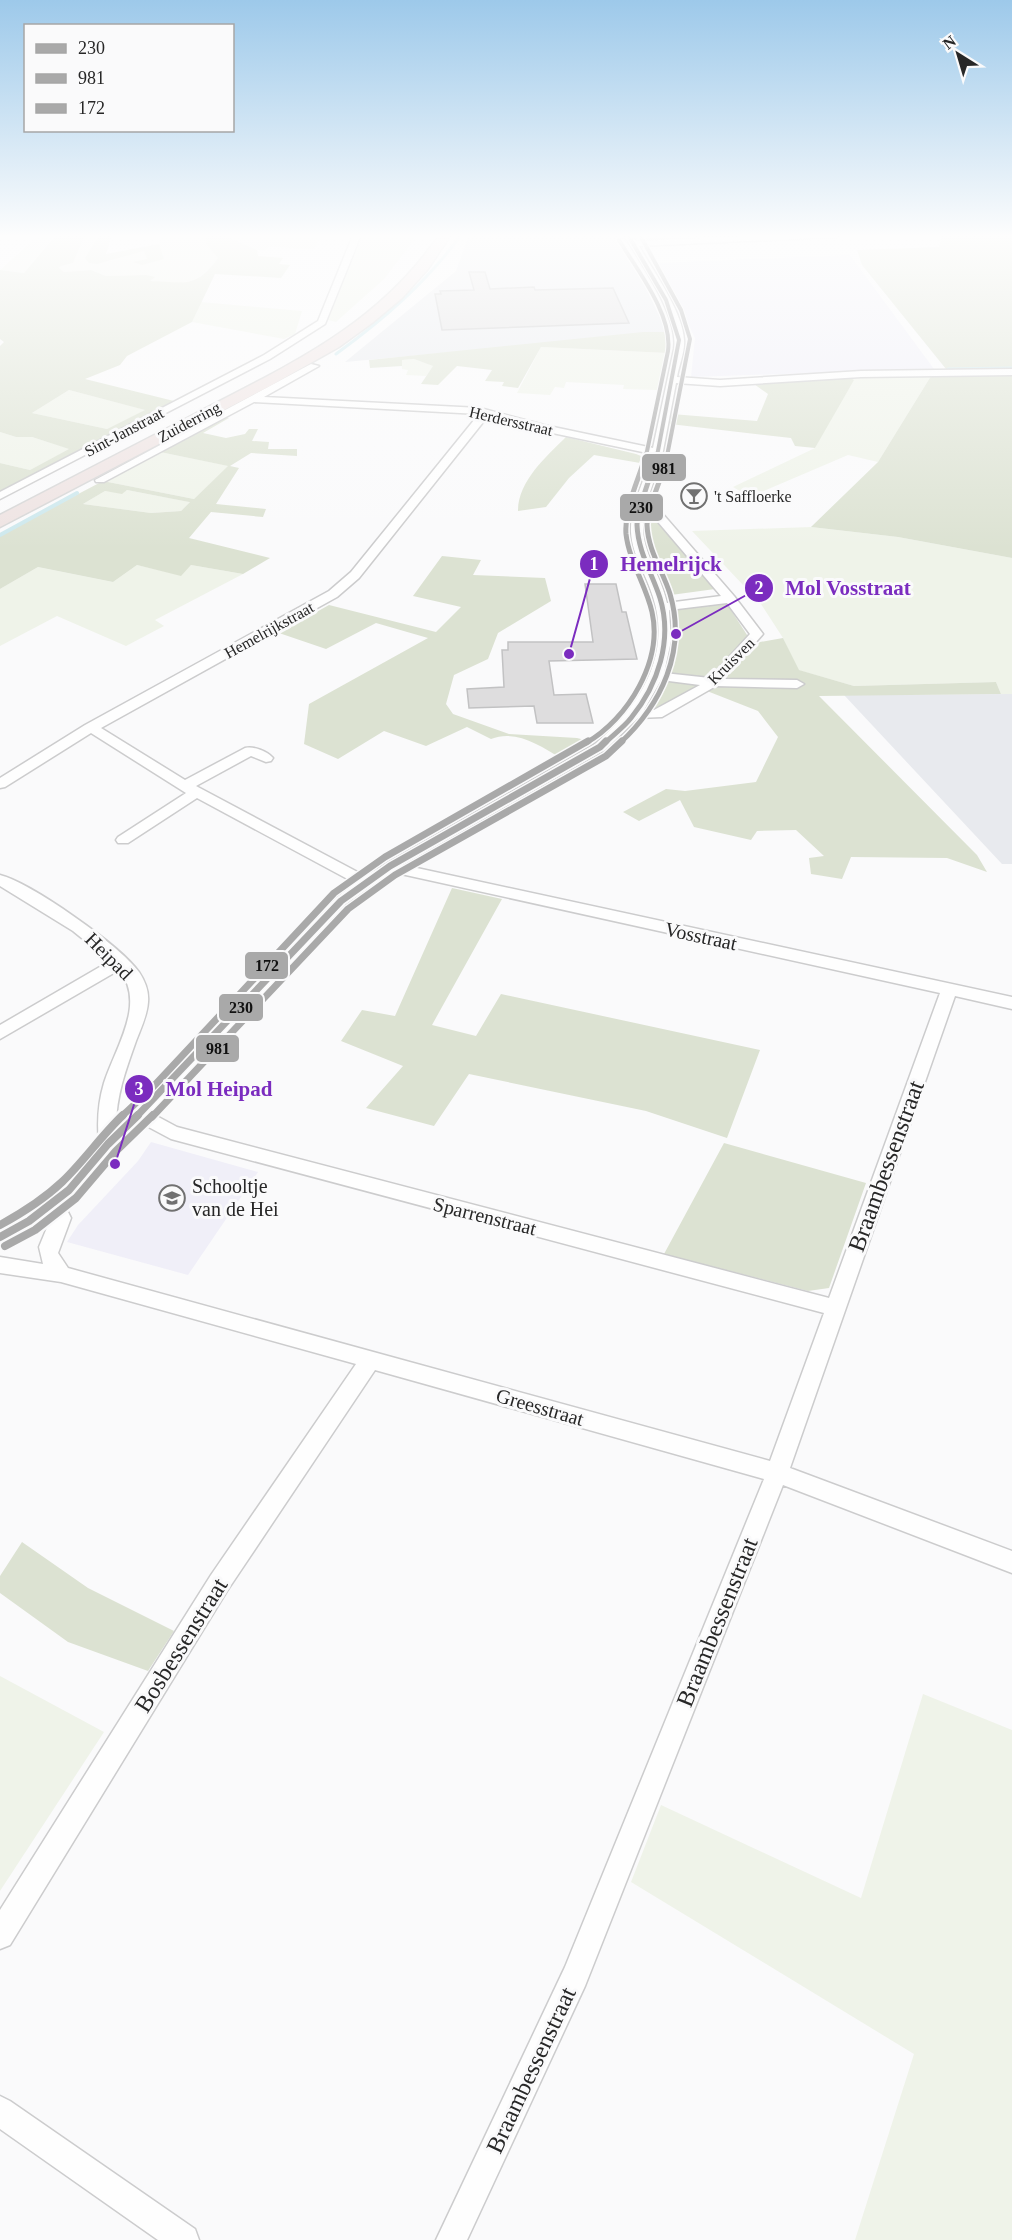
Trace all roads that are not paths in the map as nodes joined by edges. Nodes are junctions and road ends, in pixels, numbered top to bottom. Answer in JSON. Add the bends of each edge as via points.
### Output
{"nodes":[{"id":1,"x":294,"y":340,"type":"edge"},
{"id":2,"x":316,"y":340,"type":"edge"},
{"id":3,"x":338,"y":340,"type":"edge"},
{"id":4,"x":679,"y":340,"type":"edge"},
{"id":5,"x":314,"y":366,"type":"dead end"},
{"id":6,"x":1012,"y":372,"type":"edge"},
{"id":7,"x":300,"y":374,"type":"junction"},
{"id":8,"x":672,"y":380,"type":"junction"},
{"id":9,"x":253,"y":399,"type":"junction"},
{"id":10,"x":291,"y":401,"type":"junction"},
{"id":11,"x":485,"y":412,"type":"junction"},
{"id":12,"x":656,"y":452,"type":"junction"},
{"id":13,"x":100,"y":480,"type":"dead end"},
{"id":14,"x":0,"y":496,"type":"edge"},
{"id":15,"x":640,"y":502,"type":"junction"},
{"id":16,"x":0,"y":508,"type":"edge"},
{"id":17,"x":0,"y":522,"type":"edge"},
{"id":18,"x":727,"y":595,"type":"junction"},
{"id":19,"x":661,"y":603,"type":"junction"},
{"id":20,"x":658,"y":676,"type":"junction"},
{"id":21,"x":713,"y":683,"type":"junction"},
{"id":22,"x":797,"y":684,"type":"dead end"},
{"id":23,"x":636,"y":714,"type":"junction"},
{"id":24,"x":90,"y":728,"type":"junction"},
{"id":25,"x":266,"y":758,"type":"dead end"},
{"id":26,"x":0,"y":784,"type":"edge"},
{"id":27,"x":191,"y":789,"type":"junction"},
{"id":28,"x":123,"y":840,"type":"dead end"},
{"id":29,"x":390,"y":866,"type":"junction"},
{"id":30,"x":0,"y":880,"type":"edge"},
{"id":31,"x":364,"y":882,"type":"junction"},
{"id":32,"x":120,"y":962,"type":"junction"},
{"id":33,"x":949,"y":990,"type":"junction"},
{"id":34,"x":1012,"y":1003,"type":"edge"},
{"id":35,"x":0,"y":1033,"type":"edge"},
{"id":36,"x":138,"y":1114,"type":"junction"},
{"id":37,"x":108,"y":1144,"type":"junction"},
{"id":38,"x":54,"y":1203,"type":"junction"},
{"id":39,"x":0,"y":1236,"type":"edge"},
{"id":40,"x":0,"y":1265,"type":"edge"},
{"id":41,"x":61,"y":1274,"type":"junction"},
{"id":42,"x":836,"y":1308,"type":"junction"},
{"id":43,"x":370,"y":1360,"type":"junction"},
{"id":44,"x":777,"y":1473,"type":"junction"},
{"id":45,"x":1012,"y":1562,"type":"edge"},
{"id":46,"x":0,"y":1935,"type":"edge"},
{"id":47,"x":0,"y":2111,"type":"edge"},
{"id":48,"x":184,"y":2240,"type":"edge"},
{"id":49,"x":451,"y":2240,"type":"edge"}],
"edges":[{"from":1,"to":14,"type":"street","name":"Sint-Janstraat"},
{"from":2,"to":16,"type":"highway","name":"Zuiderring"},
{"from":3,"to":17,"type":"highway","name":"Zuiderring","via":[[287,371]]},
{"from":4,"to":8,"type":"street"},
{"from":5,"to":7,"type":"street"},
{"from":6,"to":8,"type":"street","via":[[845,375],[720,383]]},
{"from":7,"to":9,"type":"street"},
{"from":7,"to":10,"type":"street"},
{"from":8,"to":12,"type":"street"},
{"from":9,"to":10,"type":"street","name":"Herdersstraat"},
{"from":9,"to":13,"type":"street"},
{"from":10,"to":11,"type":"street","name":"Herdersstraat"},
{"from":11,"to":12,"type":"street","name":"Herdersstraat"},
{"from":11,"to":24,"type":"street","name":"Hemelrijkstraat","via":[[355,574],[333,594]]},
{"from":12,"to":15,"type":"street"},
{"from":15,"to":18,"type":"street","name":"Kruisven","via":[[651,507]]},
{"from":15,"to":19,"type":"street","via":[[640,557]]},
{"from":18,"to":19,"type":"street"},
{"from":18,"to":21,"type":"street","name":"Kruisven","via":[[757,634]]},
{"from":19,"to":20,"type":"street","via":[[665,637]]},
{"from":20,"to":21,"type":"street"},
{"from":20,"to":23,"type":"street"},
{"from":21,"to":22,"type":"street"},
{"from":21,"to":23,"type":"street","name":"Kruisven","via":[[657,714]]},
{"from":23,"to":29,"type":"street","via":[[600,747]]},
{"from":24,"to":26,"type":"street","name":"Hemelrijkstraat"},
{"from":24,"to":27,"type":"street"},
{"from":25,"to":27,"type":"street","via":[[250,751]]},
{"from":27,"to":28,"type":"street"},
{"from":27,"to":31,"type":"street"},
{"from":29,"to":31,"type":"street"},
{"from":29,"to":33,"type":"street","name":"Vosstraat"},
{"from":30,"to":32,"type":"street","name":"Heipad","via":[[77,925]]},
{"from":31,"to":36,"type":"street","via":[[320,922]]},
{"from":32,"to":35,"type":"street"},
{"from":32,"to":37,"type":"street","name":"Heipad","via":[[139,988],[138,1011],[106,1109]]},
{"from":33,"to":34,"type":"street","name":"Vosstraat"},
{"from":33,"to":42,"type":"street","name":"Braambessenstraat"},
{"from":36,"to":37,"type":"street"},
{"from":36,"to":42,"type":"street","name":"Sparrenstraat","via":[[171,1132]]},
{"from":37,"to":38,"type":"street"},
{"from":38,"to":39,"type":"street"},
{"from":38,"to":41,"type":"street","via":[[61,1218],[47,1250]]},
{"from":40,"to":41,"type":"street","name":"Greesstraat"},
{"from":41,"to":43,"type":"street","name":"Greesstraat"},
{"from":42,"to":44,"type":"street","name":"Braambessenstraat"},
{"from":43,"to":44,"type":"street","name":"Greesstraat"},
{"from":43,"to":46,"type":"street","name":"Bosbessenstraat","via":[[219,1583]]},
{"from":44,"to":45,"type":"street","name":"Greesstraat"},
{"from":44,"to":49,"type":"street","name":"Braambessenstraat","via":[[575,1976]]},
{"from":47,"to":48,"type":"street"}]}
